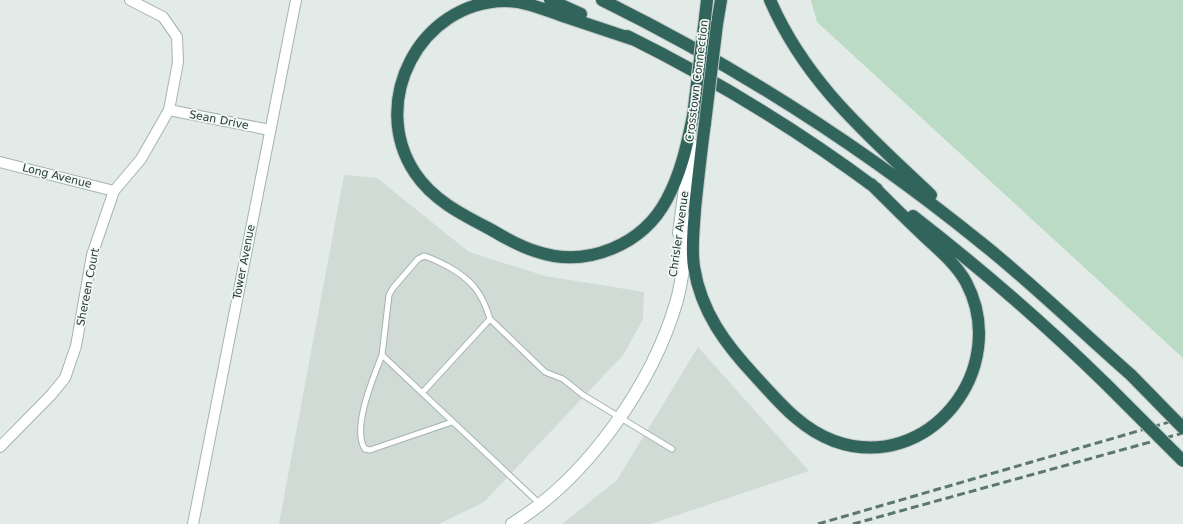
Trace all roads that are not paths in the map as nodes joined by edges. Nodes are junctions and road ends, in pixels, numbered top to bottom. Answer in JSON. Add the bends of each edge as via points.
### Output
{"nodes":[{"id":1,"x":130,"y":0,"type":"edge"},
{"id":2,"x":296,"y":0,"type":"edge"},
{"id":3,"x":550,"y":0,"type":"edge"},
{"id":4,"x":602,"y":0,"type":"edge"},
{"id":5,"x":707,"y":0,"type":"edge"},
{"id":6,"x":720,"y":0,"type":"edge"},
{"id":7,"x":770,"y":0,"type":"edge"},
{"id":8,"x":632,"y":39,"type":"junction"},
{"id":9,"x":168,"y":110,"type":"junction"},
{"id":10,"x":693,"y":116,"type":"junction"},
{"id":11,"x":270,"y":130,"type":"junction"},
{"id":12,"x":0,"y":162,"type":"edge"},
{"id":13,"x":699,"y":165,"type":"junction"},
{"id":14,"x":871,"y":184,"type":"junction"},
{"id":15,"x":114,"y":191,"type":"junction"},
{"id":16,"x":985,"y":246,"type":"junction"},
{"id":17,"x":490,"y":319,"type":"junction"},
{"id":18,"x":657,"y":351,"type":"junction"},
{"id":19,"x":382,"y":355,"type":"junction"},
{"id":20,"x":422,"y":393,"type":"junction"},
{"id":21,"x":619,"y":418,"type":"junction"},
{"id":22,"x":452,"y":422,"type":"junction"},
{"id":23,"x":1183,"y":428,"type":"edge"},
{"id":24,"x":0,"y":447,"type":"edge"},
{"id":25,"x":672,"y":449,"type":"dead end"},
{"id":26,"x":1183,"y":461,"type":"edge"},
{"id":27,"x":540,"y":504,"type":"junction"},
{"id":28,"x":193,"y":524,"type":"edge"},
{"id":29,"x":512,"y":524,"type":"edge"}],
"edges":[{"from":1,"to":9,"type":"street","name":"Shereen Court","via":[[163,17],[177,37],[178,62]]},
{"from":2,"to":11,"type":"street","name":"Tower Avenue"},
{"from":3,"to":8,"type":"highway"},
{"from":4,"to":16,"type":"highway","via":[[691,46],[791,106],[882,167]]},
{"from":5,"to":10,"type":"highway","name":"Crosstown Connection","bridge":true},
{"from":6,"to":13,"type":"highway","name":"Crosstown Connection","bridge":true},
{"from":7,"to":16,"type":"highway","via":[[795,50],[824,90],[865,133]]},
{"from":8,"to":10,"type":"highway","name":"Crosstown Connection","via":[[519,2],[494,2],[455,15],[421,44],[400,84],[396,114],[401,146],[407,160],[422,184],[433,195],[509,240],[539,252],[570,258],[584,257],[612,249],[625,242],[639,233],[658,213],[679,173]]},
{"from":8,"to":14,"type":"highway","via":[[754,107]]},
{"from":9,"to":11,"type":"street","name":"Sean Drive"},
{"from":9,"to":15,"type":"street","name":"Shereen Court","via":[[141,159]]},
{"from":10,"to":18,"type":"street","name":"Chrisler Avenue","via":[[673,278],[667,316]]},
{"from":11,"to":28,"type":"street","name":"Tower Avenue"},
{"from":12,"to":15,"type":"street","name":"Long Avenue"},
{"from":13,"to":14,"type":"highway","name":"Crosstown Connection","via":[[693,234],[694,265],[700,293],[712,322],[734,353],[795,418],[820,435],[847,445],[862,447],[892,445],[906,440],[948,415],[966,391],[972,377],[979,344],[976,312],[966,282],[946,257]]},
{"from":13,"to":18,"type":"street","name":"Chrisler Avenue","via":[[677,299]]},
{"from":14,"to":26,"type":"highway","bridge":true,"via":[[1002,288],[1057,337]]},
{"from":15,"to":24,"type":"street","name":"Shereen Court","via":[[92,255],[76,346],[65,378]]},
{"from":16,"to":23,"type":"highway","bridge":true,"via":[[1131,375]]},
{"from":17,"to":19,"type":"lane","via":[[487,308],[472,282],[457,271],[424,256],[413,264],[389,295]]},
{"from":17,"to":20,"type":"lane"},
{"from":17,"to":21,"type":"lane","via":[[545,372],[563,379]]},
{"from":18,"to":21,"type":"street","name":"Chrisler Avenue"},
{"from":19,"to":20,"type":"lane"},
{"from":19,"to":22,"type":"lane","via":[[361,416],[362,445],[365,449],[370,450]]},
{"from":20,"to":22,"type":"lane"},
{"from":21,"to":25,"type":"lane"},
{"from":21,"to":27,"type":"street","name":"Chrisler Avenue","via":[[582,465]]},
{"from":22,"to":27,"type":"lane"},
{"from":27,"to":29,"type":"street","name":"Chrisler Avenue"}]}
